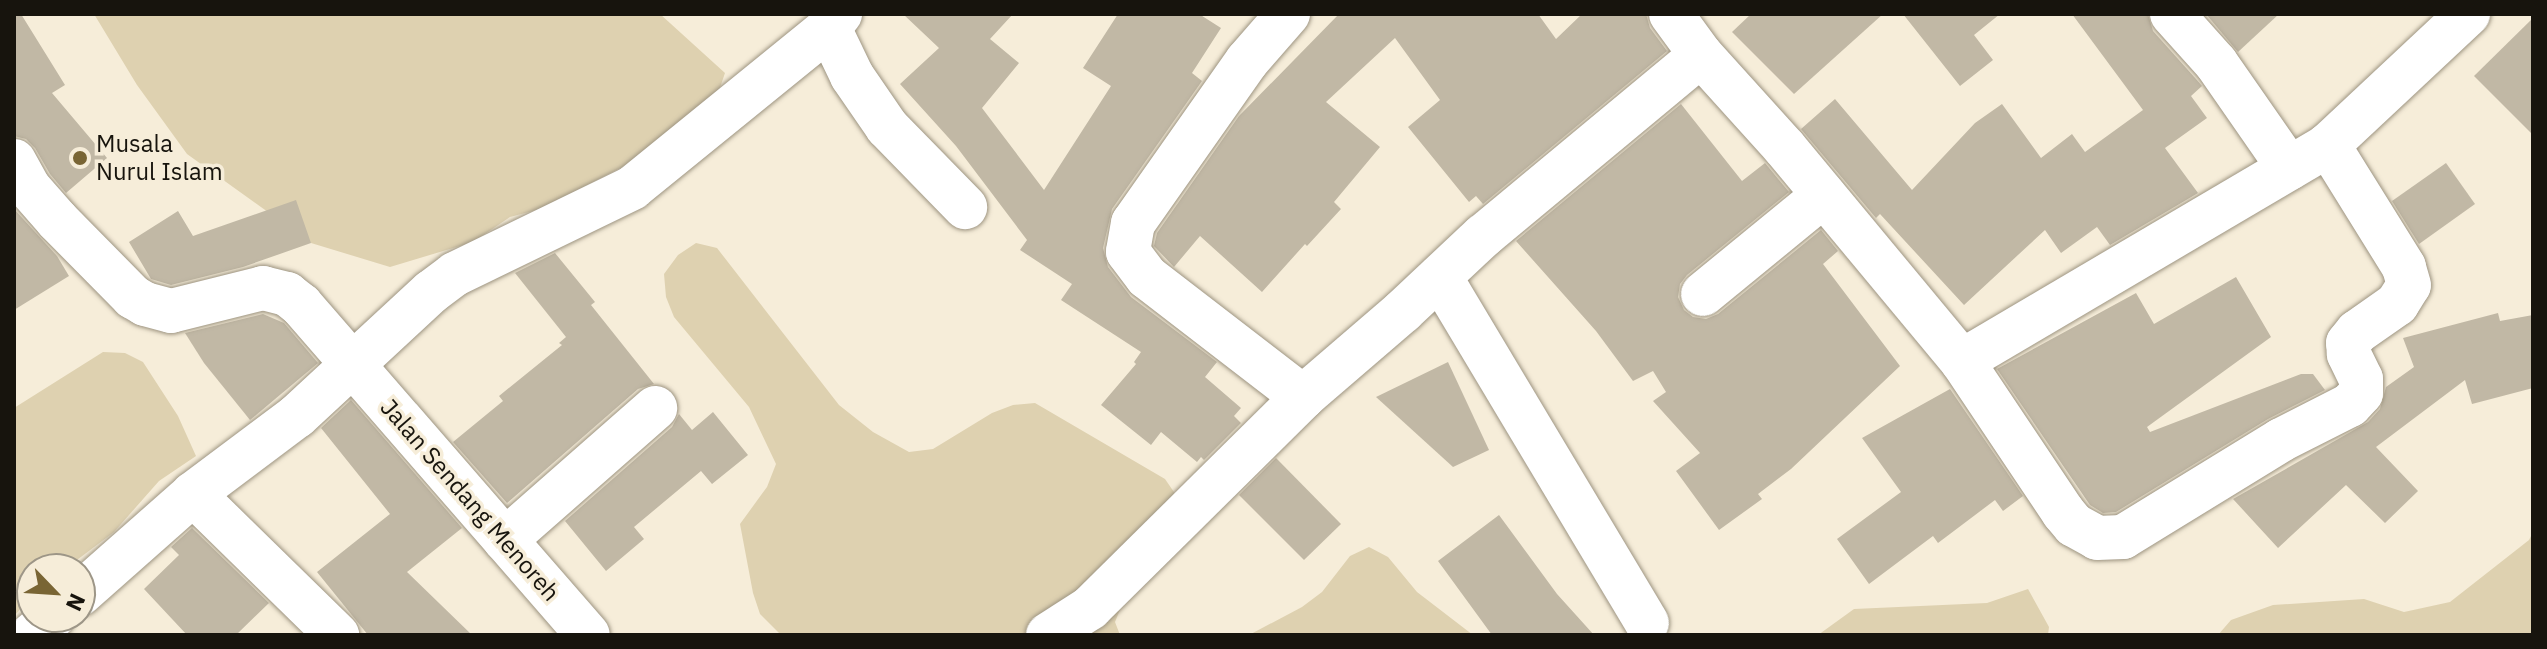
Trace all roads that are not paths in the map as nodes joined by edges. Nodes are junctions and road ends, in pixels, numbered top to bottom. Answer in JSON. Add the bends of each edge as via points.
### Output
{"nodes":[{"id":1,"x":1288,"y":14,"type":"edge"},
{"id":2,"x":1671,"y":14,"type":"edge"},
{"id":3,"x":2172,"y":14,"type":"edge"},
{"id":4,"x":2468,"y":14,"type":"edge"},
{"id":5,"x":834,"y":21,"type":"edge"},
{"id":6,"x":1701,"y":55,"type":"junction"},
{"id":7,"x":2328,"y":145,"type":"junction"},
{"id":8,"x":14,"y":161,"type":"edge"},
{"id":9,"x":2289,"y":168,"type":"junction"},
{"id":10,"x":1824,"y":195,"type":"junction"},
{"id":11,"x":965,"y":207,"type":"dead end"},
{"id":12,"x":1440,"y":277,"type":"junction"},
{"id":13,"x":1703,"y":294,"type":"dead end"},
{"id":14,"x":1962,"y":361,"type":"junction"},
{"id":15,"x":352,"y":364,"type":"junction"},
{"id":16,"x":1303,"y":397,"type":"junction"},
{"id":17,"x":655,"y":408,"type":"dead end"},
{"id":18,"x":193,"y":494,"type":"junction"},
{"id":19,"x":505,"y":540,"type":"junction"},
{"id":20,"x":96,"y":580,"type":"edge"},
{"id":21,"x":1647,"y":623,"type":"dead end"},
{"id":22,"x":337,"y":635,"type":"edge"},
{"id":23,"x":588,"y":635,"type":"edge"},
{"id":24,"x":1048,"y":635,"type":"edge"}],
"edges":[{"from":1,"to":16,"type":"street","via":[[1247,61],[1133,223],[1128,252],[1147,277]]},
{"from":2,"to":6,"type":"street"},
{"from":3,"to":9,"type":"street","via":[[2216,63]]},
{"from":4,"to":7,"type":"street"},
{"from":5,"to":11,"type":"street","via":[[852,76],[887,127]]},
{"from":5,"to":15,"type":"street","via":[[632,188],[455,274]]},
{"from":6,"to":10,"type":"street"},
{"from":6,"to":12,"type":"street"},
{"from":7,"to":9,"type":"street"},
{"from":7,"to":14,"type":"street","via":[[2404,267],[2409,285],[2397,304],[2350,339],[2349,354],[2363,387],[2350,405],[2110,540],[2085,533],[2063,512]]},
{"from":8,"to":15,"type":"street","name":"Jalan Sendang Menoreh","via":[[29,188],[133,297],[171,311],[242,291],[277,290],[301,305]]},
{"from":9,"to":14,"type":"street"},
{"from":10,"to":13,"type":"street"},
{"from":10,"to":14,"type":"street"},
{"from":12,"to":16,"type":"street"},
{"from":12,"to":21,"type":"street"},
{"from":15,"to":18,"type":"street","via":[[297,416]]},
{"from":15,"to":19,"type":"street","name":"Jalan Sendang Menoreh"},
{"from":16,"to":24,"type":"street","via":[[1090,608]]},
{"from":17,"to":19,"type":"street"},
{"from":18,"to":20,"type":"street"},
{"from":18,"to":22,"type":"street"},
{"from":19,"to":23,"type":"street","name":"Jalan Sendang Menoreh"}]}
